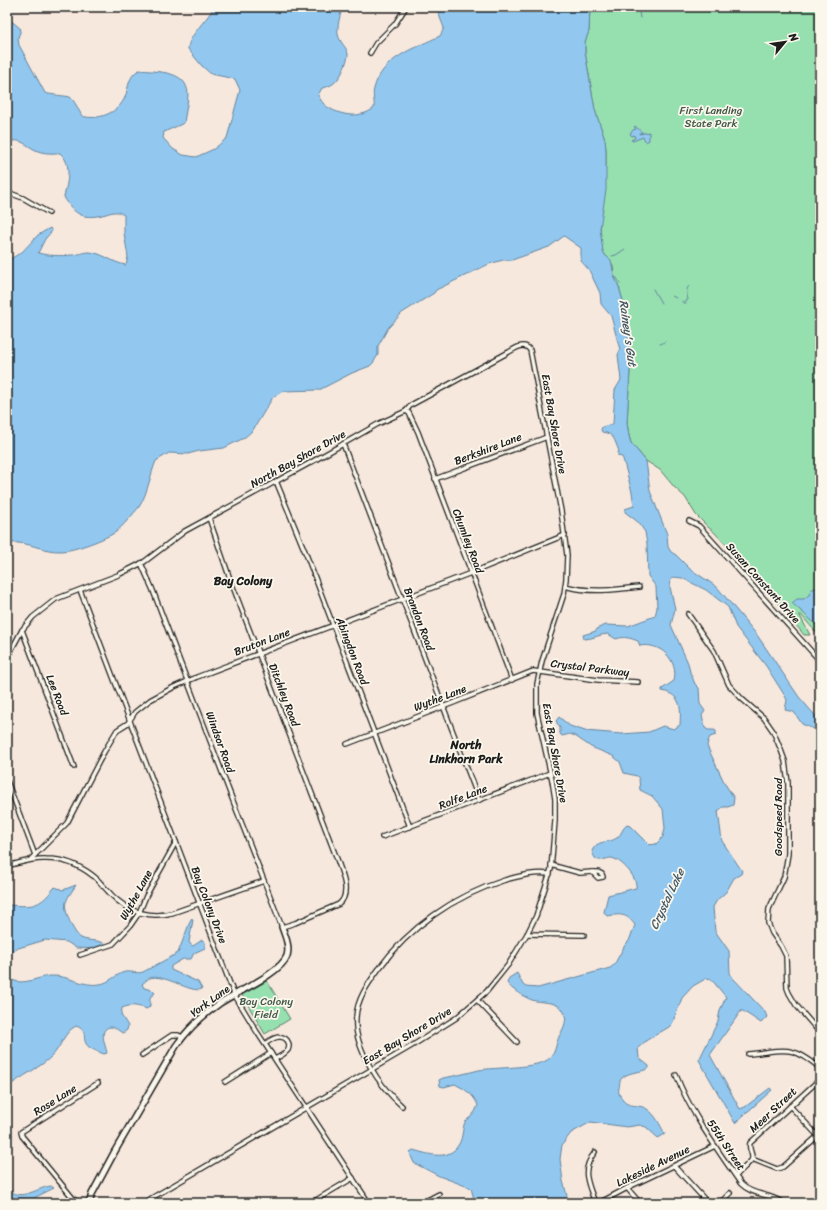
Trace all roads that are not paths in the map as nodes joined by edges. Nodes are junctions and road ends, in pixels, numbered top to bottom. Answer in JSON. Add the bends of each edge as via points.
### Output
{"nodes":[{"id":1,"x":406,"y":7,"type":"edge"},
{"id":2,"x":370,"y":53,"type":"dead end"},
{"id":3,"x":7,"y":192,"type":"edge"},
{"id":4,"x":49,"y":214,"type":"dead end"},
{"id":5,"x":525,"y":346,"type":"joint"},
{"id":6,"x":406,"y":410,"type":"junction"},
{"id":7,"x":547,"y":437,"type":"junction"},
{"id":8,"x":343,"y":444,"type":"junction"},
{"id":9,"x":435,"y":479,"type":"junction"},
{"id":10,"x":276,"y":481,"type":"junction"},
{"id":11,"x":209,"y":518,"type":"junction"},
{"id":12,"x":689,"y":521,"type":"dead end"},
{"id":13,"x":565,"y":535,"type":"junction"},
{"id":14,"x":141,"y":563,"type":"junction"},
{"id":15,"x":471,"y":572,"type":"junction"},
{"id":16,"x":565,"y":586,"type":"junction"},
{"id":17,"x":639,"y":587,"type":"dead end"},
{"id":18,"x":80,"y":590,"type":"junction"},
{"id":19,"x":402,"y":599,"type":"junction"},
{"id":20,"x":688,"y":614,"type":"dead end"},
{"id":21,"x":332,"y":625,"type":"junction"},
{"id":22,"x":22,"y":630,"type":"junction"},
{"id":23,"x":258,"y":654,"type":"junction"},
{"id":24,"x":7,"y":658,"type":"edge"},
{"id":25,"x":820,"y":661,"type":"edge"},
{"id":26,"x":539,"y":671,"type":"junction"},
{"id":27,"x":188,"y":680,"type":"junction"},
{"id":28,"x":512,"y":680,"type":"junction"},
{"id":29,"x":638,"y":682,"type":"dead end"},
{"id":30,"x":443,"y":707,"type":"junction"},
{"id":31,"x":129,"y":720,"type":"junction"},
{"id":32,"x":374,"y":733,"type":"junction"},
{"id":33,"x":347,"y":744,"type":"dead end"},
{"id":34,"x":74,"y":767,"type":"dead end"},
{"id":35,"x":550,"y":773,"type":"junction"},
{"id":36,"x":7,"y":781,"type":"edge"},
{"id":37,"x":480,"y":800,"type":"junction"},
{"id":38,"x":410,"y":827,"type":"junction"},
{"id":39,"x":382,"y":837,"type":"dead end"},
{"id":40,"x":176,"y":842,"type":"junction"},
{"id":41,"x":35,"y":855,"type":"junction"},
{"id":42,"x":30,"y":860,"type":"junction"},
{"id":43,"x":551,"y":865,"type":"junction"},
{"id":44,"x":7,"y":866,"type":"edge"},
{"id":45,"x":592,"y":872,"type":"dead end"},
{"id":46,"x":550,"y":874,"type":"junction"},
{"id":47,"x":264,"y":881,"type":"junction"},
{"id":48,"x":199,"y":904,"type":"junction"},
{"id":49,"x":139,"y":913,"type":"junction"},
{"id":50,"x":282,"y":927,"type":"junction"},
{"id":51,"x":527,"y":934,"type":"junction"},
{"id":52,"x":584,"y":934,"type":"dead end"},
{"id":53,"x":80,"y":955,"type":"dead end"},
{"id":54,"x":234,"y":994,"type":"junction"},
{"id":55,"x":477,"y":1000,"type":"junction"},
{"id":56,"x":820,"y":1034,"type":"edge"},
{"id":57,"x":182,"y":1037,"type":"junction"},
{"id":58,"x":517,"y":1042,"type":"dead end"},
{"id":59,"x":265,"y":1044,"type":"junction"},
{"id":60,"x":271,"y":1053,"type":"junction"},
{"id":61,"x":748,"y":1054,"type":"dead end"},
{"id":62,"x":142,"y":1055,"type":"dead end"},
{"id":63,"x":275,"y":1060,"type":"junction"},
{"id":64,"x":372,"y":1068,"type":"junction"},
{"id":65,"x":820,"y":1068,"type":"edge"},
{"id":66,"x":676,"y":1075,"type":"dead end"},
{"id":67,"x":820,"y":1079,"type":"edge"},
{"id":68,"x":225,"y":1082,"type":"dead end"},
{"id":69,"x":98,"y":1083,"type":"dead end"},
{"id":70,"x":402,"y":1106,"type":"dead end"},
{"id":71,"x":790,"y":1106,"type":"junction"},
{"id":72,"x":306,"y":1107,"type":"junction"},
{"id":73,"x":819,"y":1135,"type":"edge"},
{"id":74,"x":715,"y":1146,"type":"junction"},
{"id":75,"x":595,"y":1152,"type":"dead end"},
{"id":76,"x":752,"y":1159,"type":"junction"},
{"id":77,"x":674,"y":1166,"type":"junction"},
{"id":78,"x":736,"y":1176,"type":"junction"},
{"id":79,"x":353,"y":1178,"type":"junction"},
{"id":80,"x":626,"y":1188,"type":"junction"},
{"id":81,"x":439,"y":1194,"type":"dead end"},
{"id":82,"x":730,"y":1194,"type":"dead end"},
{"id":83,"x":820,"y":1197,"type":"edge"},
{"id":84,"x":77,"y":1203,"type":"edge"},
{"id":85,"x":89,"y":1203,"type":"edge"},
{"id":86,"x":143,"y":1203,"type":"edge"},
{"id":87,"x":311,"y":1203,"type":"edge"},
{"id":88,"x":369,"y":1203,"type":"edge"},
{"id":89,"x":422,"y":1203,"type":"edge"},
{"id":90,"x":595,"y":1203,"type":"edge"},
{"id":91,"x":599,"y":1203,"type":"edge"},
{"id":92,"x":640,"y":1203,"type":"edge"},
{"id":93,"x":708,"y":1203,"type":"edge"},
{"id":94,"x":720,"y":1203,"type":"edge"},
{"id":95,"x":783,"y":1203,"type":"edge"},
{"id":96,"x":813,"y":1203,"type":"edge"}],
"edges":[{"from":1,"to":2,"type":"street"},
{"from":3,"to":4,"type":"street","via":[[23,198]]},
{"from":5,"to":6,"type":"street","name":"North Bay Shore Drive","via":[[509,352]]},
{"from":5,"to":7,"type":"street","name":"East Bay Shore Drive","via":[[532,353]]},
{"from":6,"to":8,"type":"street","name":"North Bay Shore Drive"},
{"from":6,"to":9,"type":"street","name":"Chumley Road"},
{"from":7,"to":9,"type":"street","name":"Berkshire Lane"},
{"from":7,"to":13,"type":"street","name":"East Bay Shore Drive"},
{"from":8,"to":10,"type":"street","name":"North Bay Shore Drive"},
{"from":8,"to":19,"type":"street","name":"Brandon Road"},
{"from":9,"to":15,"type":"street","name":"Chumley Road"},
{"from":10,"to":11,"type":"street","name":"North Bay Shore Drive"},
{"from":10,"to":21,"type":"street","name":"Abingdon Road"},
{"from":11,"to":14,"type":"street","name":"North Bay Shore Drive","via":[[185,531]]},
{"from":11,"to":23,"type":"street","name":"Ditchley Road"},
{"from":12,"to":25,"type":"street","name":"Susan Constant Drive","via":[[699,526]]},
{"from":13,"to":15,"type":"street","name":"Bruton Lane"},
{"from":13,"to":16,"type":"street","name":"East Bay Shore Drive"},
{"from":14,"to":18,"type":"street","name":"North Bay Shore Drive"},
{"from":14,"to":27,"type":"street","name":"Windsor Road"},
{"from":15,"to":19,"type":"street","name":"Bruton Lane"},
{"from":15,"to":28,"type":"street","name":"Chumley Road"},
{"from":16,"to":17,"type":"street","via":[[594,590]]},
{"from":16,"to":26,"type":"street","name":"East Bay Shore Drive","via":[[562,603]]},
{"from":18,"to":22,"type":"street","name":"North Bay Shore Drive","via":[[50,604],[33,617]]},
{"from":18,"to":31,"type":"street","name":"Bay Colony Drive"},
{"from":19,"to":21,"type":"street","name":"Bruton Lane"},
{"from":19,"to":30,"type":"street","name":"Brandon Road"},
{"from":20,"to":56,"type":"street","name":"Goodspeed Road","via":[[714,651],[729,685],[764,718],[773,731],[785,760],[788,783],[788,854],[784,877],[769,909],[768,923],[786,956],[789,993]]},
{"from":21,"to":23,"type":"street","name":"Bruton Lane"},
{"from":21,"to":32,"type":"street","name":"Abingdon Road"},
{"from":22,"to":24,"type":"street","name":"North Bay Shore Drive"},
{"from":22,"to":34,"type":"street","name":"Lee Road"},
{"from":23,"to":27,"type":"street","name":"Bruton Lane"},
{"from":23,"to":50,"type":"street","name":"Ditchley Road","via":[[335,854],[345,887],[344,896],[336,906]]},
{"from":26,"to":28,"type":"street","name":"Wythe Lane"},
{"from":26,"to":29,"type":"street","name":"Crystal Parkway","via":[[598,680]]},
{"from":26,"to":35,"type":"street","name":"East Bay Shore Drive","via":[[537,713]]},
{"from":27,"to":31,"type":"street","name":"Bruton Lane","via":[[150,700]]},
{"from":27,"to":47,"type":"street","name":"Windsor Road"},
{"from":28,"to":30,"type":"street","name":"Wythe Lane"},
{"from":30,"to":32,"type":"street","name":"Wythe Lane"},
{"from":30,"to":37,"type":"street","name":"Brandon Road"},
{"from":31,"to":40,"type":"street","name":"Bay Colony Drive"},
{"from":31,"to":41,"type":"street","name":"Bruton Lane","via":[[117,730],[67,823]]},
{"from":32,"to":33,"type":"street","name":"Wythe Lane"},
{"from":32,"to":38,"type":"street","name":"Abingdon Road"},
{"from":35,"to":37,"type":"street","name":"Rolfe Lane"},
{"from":35,"to":43,"type":"street","name":"East Bay Shore Drive","via":[[555,809]]},
{"from":36,"to":41,"type":"street"},
{"from":37,"to":38,"type":"street","name":"Rolfe Lane"},
{"from":38,"to":39,"type":"street","name":"Rolfe Lane"},
{"from":40,"to":48,"type":"street","name":"Bay Colony Drive"},
{"from":40,"to":49,"type":"street","name":"Wythe Lane"},
{"from":41,"to":42,"type":"street","name":"Bruton Lane"},
{"from":42,"to":44,"type":"street"},
{"from":42,"to":49,"type":"street","via":[[63,861],[79,867],[95,877],[117,901]]},
{"from":43,"to":45,"type":"street","via":[[580,873]]},
{"from":43,"to":46,"type":"street","name":"East Bay Shore Drive"},
{"from":46,"to":51,"type":"street","name":"East Bay Shore Drive"},
{"from":46,"to":64,"type":"street","via":[[523,875],[469,894],[434,914],[398,946],[371,980],[357,1010],[358,1040]]},
{"from":47,"to":48,"type":"street"},
{"from":47,"to":50,"type":"street","name":"Windsor Road"},
{"from":48,"to":49,"type":"street","via":[[166,915]]},
{"from":48,"to":54,"type":"street","name":"Bay Colony Drive"},
{"from":49,"to":53,"type":"street","name":"Wythe Lane","via":[[113,944]]},
{"from":50,"to":54,"type":"street","name":"York Lane","via":[[288,947],[284,962],[267,976]]},
{"from":51,"to":52,"type":"street"},
{"from":51,"to":55,"type":"street","name":"East Bay Shore Drive","via":[[508,965]]},
{"from":54,"to":57,"type":"street","name":"York Lane","via":[[211,1010]]},
{"from":54,"to":59,"type":"street","name":"Bay Colony Drive"},
{"from":55,"to":58,"type":"street"},
{"from":55,"to":64,"type":"street","name":"East Bay Shore Drive","via":[[438,1030]]},
{"from":57,"to":62,"type":"street","via":[[172,1035]]},
{"from":57,"to":85,"type":"street","name":"York Lane","via":[[136,1113]]},
{"from":59,"to":60,"type":"street","name":"Bay Colony Drive"},
{"from":59,"to":63,"type":"street","via":[[278,1037],[287,1040],[288,1050]]},
{"from":60,"to":63,"type":"street","name":"Bay Colony Drive"},
{"from":60,"to":68,"type":"street"},
{"from":61,"to":65,"type":"street","via":[[789,1050],[803,1055]]},
{"from":63,"to":72,"type":"street","name":"Bay Colony Drive"},
{"from":64,"to":70,"type":"street","via":[[388,1093]]},
{"from":64,"to":72,"type":"street","name":"East Bay Shore Drive"},
{"from":66,"to":74,"type":"street","name":"55th Street","via":[[700,1123]]},
{"from":67,"to":71,"type":"street","name":"Meer Street"},
{"from":69,"to":84,"type":"street","name":"Rose Lane","via":[[21,1132]]},
{"from":71,"to":73,"type":"street"},
{"from":71,"to":76,"type":"street","name":"Meer Street","via":[[750,1143]]},
{"from":72,"to":79,"type":"street","name":"Bay Colony Drive"},
{"from":72,"to":86,"type":"street","name":"East Bay Shore Drive"},
{"from":73,"to":76,"type":"street","via":[[783,1167],[777,1169]]},
{"from":74,"to":77,"type":"street","name":"Lakeside Avenue"},
{"from":74,"to":78,"type":"street","name":"55th Street"},
{"from":75,"to":90,"type":"street","via":[[586,1169]]},
{"from":76,"to":78,"type":"street"},
{"from":77,"to":80,"type":"street","name":"Lakeside Avenue"},
{"from":77,"to":93,"type":"street"},
{"from":78,"to":95,"type":"street","name":"55th Street","via":[[748,1190]]},
{"from":79,"to":87,"type":"street"},
{"from":79,"to":88,"type":"street","name":"Bay Colony Drive"},
{"from":80,"to":91,"type":"street","name":"Lakeside Avenue"},
{"from":80,"to":92,"type":"street"},
{"from":81,"to":89,"type":"street"},
{"from":82,"to":94,"type":"street"},
{"from":83,"to":96,"type":"street"}]}
